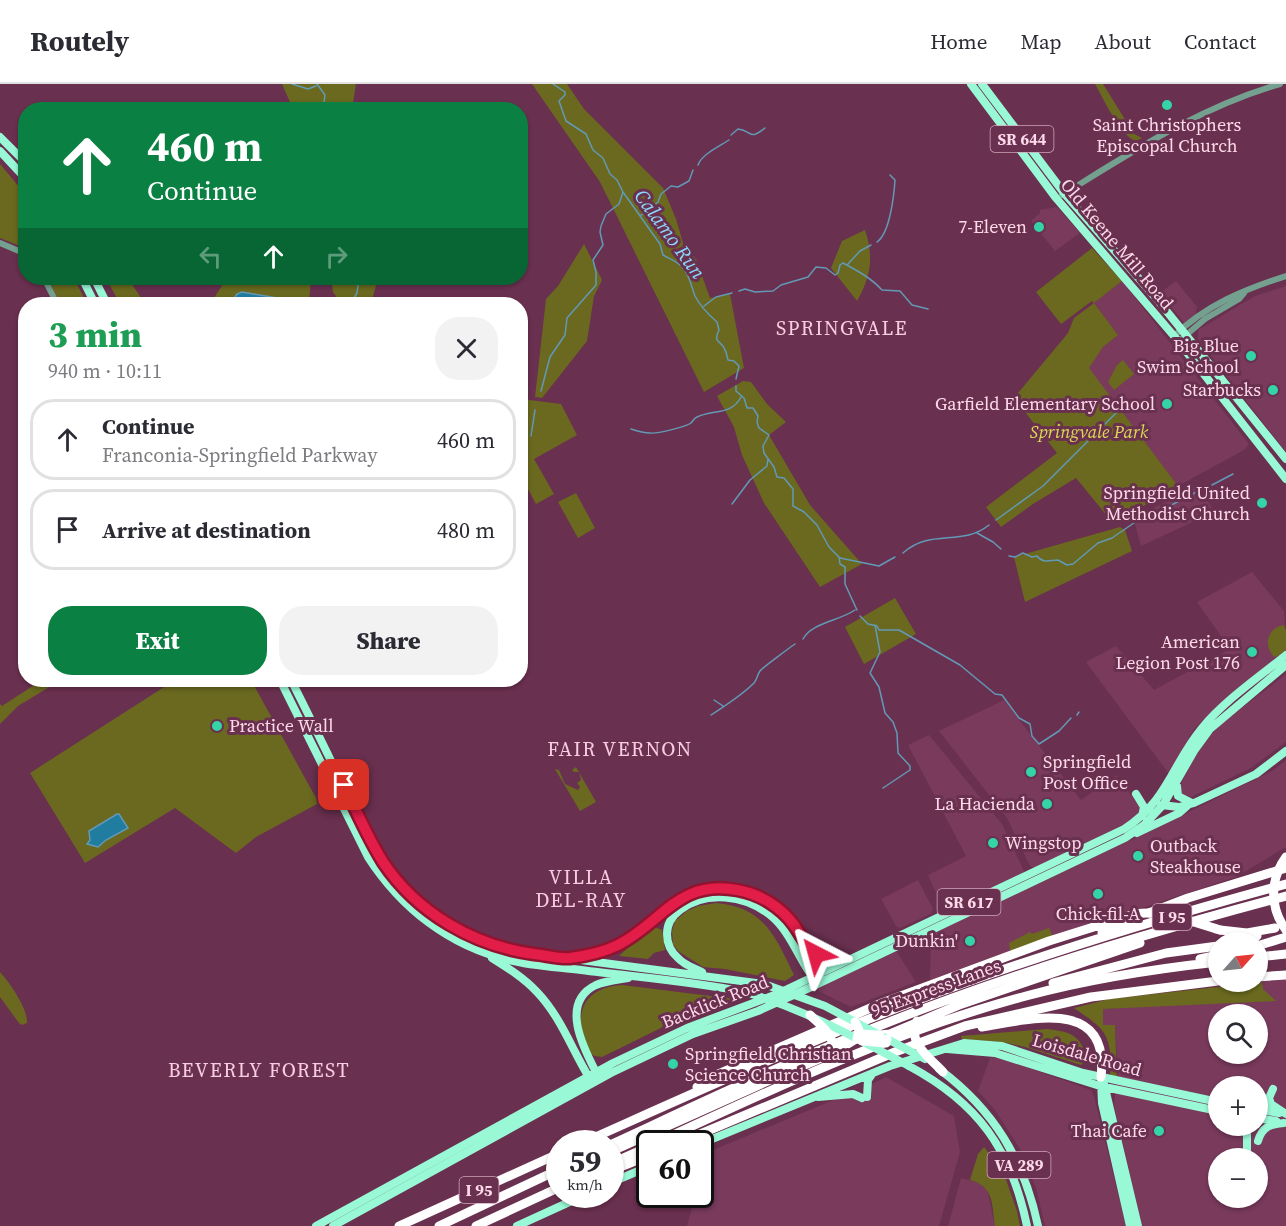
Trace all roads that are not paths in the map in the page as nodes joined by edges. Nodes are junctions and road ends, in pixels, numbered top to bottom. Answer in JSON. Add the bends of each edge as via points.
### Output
{"nodes":[{"id":1,"x":972,"y":84,"type":"edge"},
{"id":2,"x":982,"y":84,"type":"edge"},
{"id":3,"x":1280,"y":84,"type":"edge"},
{"id":4,"x":0,"y":137,"type":"edge"},
{"id":5,"x":0,"y":151,"type":"edge"},
{"id":6,"x":18,"y":155,"type":"edge"},
{"id":7,"x":18,"y":170,"type":"edge"},
{"id":8,"x":1064,"y":193,"type":"junction"},
{"id":9,"x":1056,"y":198,"type":"junction"},
{"id":10,"x":0,"y":243,"type":"edge"},
{"id":11,"x":18,"y":251,"type":"edge"},
{"id":12,"x":1286,"y":276,"type":"edge"},
{"id":13,"x":1180,"y":336,"type":"junction"},
{"id":14,"x":1286,"y":459,"type":"edge"},
{"id":15,"x":1286,"y":479,"type":"edge"},
{"id":16,"x":1286,"y":655,"type":"edge"},
{"id":17,"x":1286,"y":665,"type":"edge"},
{"id":18,"x":283,"y":687,"type":"edge"},
{"id":19,"x":294,"y":687,"type":"edge"},
{"id":20,"x":1286,"y":752,"type":"edge"},
{"id":21,"x":1178,"y":782,"type":"junction"},
{"id":22,"x":1136,"y":794,"type":"dead end"},
{"id":23,"x":1159,"y":804,"type":"junction"},
{"id":24,"x":1191,"y":804,"type":"junction"},
{"id":25,"x":1142,"y":816,"type":"junction"},
{"id":26,"x":1125,"y":838,"type":"junction"},
{"id":27,"x":1286,"y":857,"type":"edge"},
{"id":28,"x":1286,"y":868,"type":"edge"},
{"id":29,"x":1286,"y":884,"type":"edge"},
{"id":30,"x":1286,"y":896,"type":"edge"},
{"id":31,"x":1286,"y":922,"type":"edge"},
{"id":32,"x":1186,"y":924,"type":"junction"},
{"id":33,"x":1275,"y":928,"type":"junction"},
{"id":34,"x":1286,"y":930,"type":"edge"},
{"id":35,"x":1266,"y":932,"type":"edge"},
{"id":36,"x":800,"y":936,"type":"junction"},
{"id":37,"x":1286,"y":937,"type":"edge"},
{"id":38,"x":1268,"y":943,"type":"edge"},
{"id":39,"x":1208,"y":948,"type":"edge"},
{"id":40,"x":863,"y":952,"type":"junction"},
{"id":41,"x":1058,"y":952,"type":"junction"},
{"id":42,"x":486,"y":953,"type":"junction"},
{"id":43,"x":1286,"y":954,"type":"edge"},
{"id":44,"x":1268,"y":956,"type":"edge"},
{"id":45,"x":568,"y":958,"type":"junction"},
{"id":46,"x":1208,"y":958,"type":"edge"},
{"id":47,"x":1208,"y":963,"type":"edge"},
{"id":48,"x":1166,"y":968,"type":"junction"},
{"id":49,"x":708,"y":975,"type":"junction"},
{"id":50,"x":1286,"y":975,"type":"edge"},
{"id":51,"x":635,"y":977,"type":"junction"},
{"id":52,"x":1268,"y":977,"type":"edge"},
{"id":53,"x":818,"y":979,"type":"junction"},
{"id":54,"x":1208,"y":982,"type":"edge"},
{"id":55,"x":1026,"y":996,"type":"junction"},
{"id":56,"x":810,"y":1015,"type":"junction"},
{"id":57,"x":919,"y":1020,"type":"junction"},
{"id":58,"x":855,"y":1022,"type":"junction"},
{"id":59,"x":845,"y":1032,"type":"joint"},
{"id":60,"x":942,"y":1035,"type":"junction"},
{"id":61,"x":887,"y":1037,"type":"junction"},
{"id":62,"x":858,"y":1039,"type":"junction"},
{"id":63,"x":897,"y":1044,"type":"joint"},
{"id":64,"x":885,"y":1054,"type":"junction"},
{"id":65,"x":827,"y":1056,"type":"junction"},
{"id":66,"x":874,"y":1072,"type":"junction"},
{"id":67,"x":944,"y":1072,"type":"junction"},
{"id":68,"x":593,"y":1077,"type":"junction"},
{"id":69,"x":1102,"y":1083,"type":"junction"},
{"id":70,"x":1273,"y":1089,"type":"dead end"},
{"id":71,"x":1123,"y":1091,"type":"junction"},
{"id":72,"x":807,"y":1100,"type":"junction"},
{"id":73,"x":1208,"y":1100,"type":"edge"},
{"id":74,"x":675,"y":1101,"type":"junction"},
{"id":75,"x":1109,"y":1108,"type":"junction"},
{"id":76,"x":1208,"y":1109,"type":"edge"},
{"id":77,"x":1268,"y":1113,"type":"edge"},
{"id":78,"x":1268,"y":1119,"type":"edge"},
{"id":79,"x":1285,"y":1120,"type":"edge"},
{"id":80,"x":611,"y":1130,"type":"edge"},
{"id":81,"x":684,"y":1130,"type":"edge"},
{"id":82,"x":710,"y":1130,"type":"edge"},
{"id":83,"x":624,"y":1138,"type":"edge"},
{"id":84,"x":714,"y":1138,"type":"edge"},
{"id":85,"x":1258,"y":1141,"type":"dead end"},
{"id":86,"x":624,"y":1146,"type":"edge"},
{"id":87,"x":546,"y":1159,"type":"edge"},
{"id":88,"x":546,"y":1177,"type":"edge"},
{"id":89,"x":546,"y":1194,"type":"edge"},
{"id":90,"x":556,"y":1208,"type":"edge"},
{"id":91,"x":316,"y":1226,"type":"edge"},
{"id":92,"x":333,"y":1226,"type":"edge"},
{"id":93,"x":399,"y":1226,"type":"edge"},
{"id":94,"x":439,"y":1226,"type":"edge"},
{"id":95,"x":476,"y":1226,"type":"edge"},
{"id":96,"x":517,"y":1226,"type":"edge"},
{"id":97,"x":1027,"y":1226,"type":"edge"},
{"id":98,"x":1038,"y":1226,"type":"edge"},
{"id":99,"x":1130,"y":1226,"type":"edge"},
{"id":100,"x":1138,"y":1226,"type":"edge"}],
"edges":[{"from":1,"to":9,"type":"main road","name":"Old Keene Mill Road","number":"SR 644"},
{"from":2,"to":8,"type":"main road","name":"Old Keene Mill Road","number":"SR 644"},
{"from":3,"to":8,"type":"street","via":[[1199,114]]},
{"from":4,"to":6,"type":"main road"},
{"from":5,"to":7,"type":"main road"},
{"from":8,"to":9,"type":"street"},
{"from":8,"to":13,"type":"main road","name":"Old Keene Mill Road","number":"SR 644","via":[[1156,298]]},
{"from":9,"to":13,"type":"main road","name":"Old Keene Mill Road","number":"SR 644"},
{"from":10,"to":11,"type":"street"},
{"from":12,"to":13,"type":"street","via":[[1219,302]]},
{"from":13,"to":14,"type":"main road","name":"Old Keene Mill Road","number":"SR 644"},
{"from":13,"to":15,"type":"main road","name":"Old Keene Mill Road","number":"SR 644"},
{"from":16,"to":23,"type":"main road","via":[[1206,723]]},
{"from":17,"to":21,"type":"main road","via":[[1210,729]]},
{"from":18,"to":42,"type":"main road","via":[[361,844],[381,876],[431,925]]},
{"from":19,"to":45,"type":"main road","via":[[375,848],[407,891],[442,920],[483,941],[520,952]]},
{"from":20,"to":24,"type":"main road","number":"SR 617","via":[[1256,774]]},
{"from":21,"to":23,"type":"main road"},
{"from":21,"to":24,"type":"main road","via":[[1178,796]]},
{"from":22,"to":25,"type":"main road","via":[[1144,807]]},
{"from":23,"to":24,"type":"main road","number":"SR 617"},
{"from":23,"to":25,"type":"main road","name":"Backlick Road","number":"SR 617"},
{"from":23,"to":26,"type":"main road","name":"Backlick Road","via":[[1144,825]]},
{"from":24,"to":26,"type":"main road","number":"SR 617","via":[[1173,817]]},
{"from":25,"to":40,"type":"main road","name":"Backlick Road","number":"SR 617","via":[[1118,833]]},
{"from":26,"to":53,"type":"main road","name":"Backlick Road","number":"SR 617"},
{"from":27,"to":34,"type":"highway","bridge":true,"via":[[1277,874],[1273,895]]},
{"from":28,"to":41,"type":"highway","via":[[1188,898]]},
{"from":29,"to":41,"type":"highway","number":"I 95"},
{"from":30,"to":32,"type":"highway","name":"95 Express Lanes"},
{"from":31,"to":33,"type":"highway"},
{"from":32,"to":57,"type":"highway"},
{"from":32,"to":83,"type":"highway","name":"95 Express Lanes","via":[[1014,977],[889,1022],[760,1075]]},
{"from":33,"to":35,"type":"highway"},
{"from":33,"to":74,"type":"highway","bridge":true,"via":[[1246,933],[1220,930],[1165,914],[1135,914],[1049,941],[852,1014],[714,1076]]},
{"from":36,"to":40,"type":"main road","via":[[813,952],[828,960]]},
{"from":36,"to":45,"type":"main road","via":[[786,915],[758,896],[714,889],[676,901],[618,945]]},
{"from":36,"to":53,"type":"main road"},
{"from":37,"to":38,"type":"highway"},
{"from":39,"to":55,"type":"highway","via":[[1144,958],[1056,982]]},
{"from":40,"to":53,"type":"main road","name":"Backlick Road","number":"SR 617"},
{"from":41,"to":74,"type":"highway","number":"I 95","via":[[879,1015]]},
{"from":42,"to":51,"type":"main road","via":[[524,963]]},
{"from":42,"to":68,"type":"main road","via":[[520,976],[544,1000]]},
{"from":43,"to":44,"type":"highway"},
{"from":45,"to":49,"type":"main road"},
{"from":46,"to":48,"type":"highway"},
{"from":47,"to":48,"type":"highway"},
{"from":48,"to":55,"type":"highway"},
{"from":49,"to":53,"type":"main road","via":[[676,957],[667,931],[672,918],[684,907],[699,900],[721,898],[752,904],[774,919]]},
{"from":49,"to":58,"type":"main road","bridge":true,"via":[[764,984],[813,1001]]},
{"from":50,"to":52,"type":"highway"},
{"from":51,"to":56,"type":"main road","bridge":true,"via":[[745,992]]},
{"from":51,"to":68,"type":"main road","via":[[595,986],[579,1002],[578,1034]]},
{"from":53,"to":68,"type":"main road","name":"Backlick Road","number":"SR 617","via":[[679,1036]]},
{"from":54,"to":60,"type":"highway","via":[[1076,1000]]},
{"from":55,"to":81,"type":"highway","via":[[863,1052]]},
{"from":56,"to":59,"type":"main road","bridge":true},
{"from":56,"to":65,"type":"highway","bridge":true,"via":[[832,1038],[833,1048]]},
{"from":57,"to":61,"type":"highway"},
{"from":57,"to":67,"type":"highway","bridge":true,"via":[[914,1029],[916,1041]]},
{"from":58,"to":61,"type":"main road","bridge":true},
{"from":58,"to":62,"type":"highway","bridge":true},
{"from":59,"to":62,"type":"highway","bridge":true},
{"from":60,"to":69,"type":"highway","via":[[1036,1019],[1069,1019],[1096,1039],[1102,1060]]},
{"from":60,"to":82,"type":"highway"},
{"from":61,"to":62,"type":"highway","bridge":true},
{"from":61,"to":63,"type":"highway","bridge":true},
{"from":61,"to":64,"type":"highway","bridge":true},
{"from":62,"to":64,"type":"main road","number":"VA 289","bridge":true},
{"from":62,"to":65,"type":"highway"},
{"from":63,"to":67,"type":"main road","number":"VA 289","bridge":true},
{"from":64,"to":97,"type":"main road","number":"VA 289","bridge":true,"via":[[949,1091],[981,1122],[1008,1164]]},
{"from":65,"to":86,"type":"highway"},
{"from":66,"to":69,"type":"main road","name":"Loisdale Road","via":[[964,1043],[994,1045]]},
{"from":66,"to":72,"type":"main road","name":"Loisdale Road"},
{"from":66,"to":72,"type":"main road","via":[[864,1097],[854,1094]]},
{"from":67,"to":98,"type":"main road","number":"VA 289","via":[[984,1111],[1007,1142],[1030,1192]]},
{"from":68,"to":91,"type":"main road","name":"Backlick Road","number":"SR 617"},
{"from":68,"to":92,"type":"main road","name":"Backlick Road","number":"SR 617"},
{"from":69,"to":71,"type":"main road","name":"Loisdale Road"},
{"from":69,"to":73,"type":"main road","name":"Loisdale Road"},
{"from":69,"to":75,"type":"main road"},
{"from":69,"to":99,"type":"main road","via":[[1102,1103]]},
{"from":70,"to":79,"type":"main road","via":[[1271,1104]]},
{"from":71,"to":75,"type":"main road","via":[[1113,1096]]},
{"from":71,"to":76,"type":"main road","name":"Loisdale Road"},
{"from":72,"to":84,"type":"main road","name":"Loisdale Road"},
{"from":74,"to":80,"type":"highway","number":"I 95"},
{"from":75,"to":100,"type":"main road"},
{"from":77,"to":79,"type":"main road"},
{"from":78,"to":79,"type":"main road"},
{"from":79,"to":85,"type":"main road","via":[[1266,1127]]},
{"from":87,"to":93,"type":"highway","number":"I 95"},
{"from":88,"to":94,"type":"highway"},
{"from":89,"to":95,"type":"highway","number":"I 95"},
{"from":90,"to":96,"type":"main road"}]}
